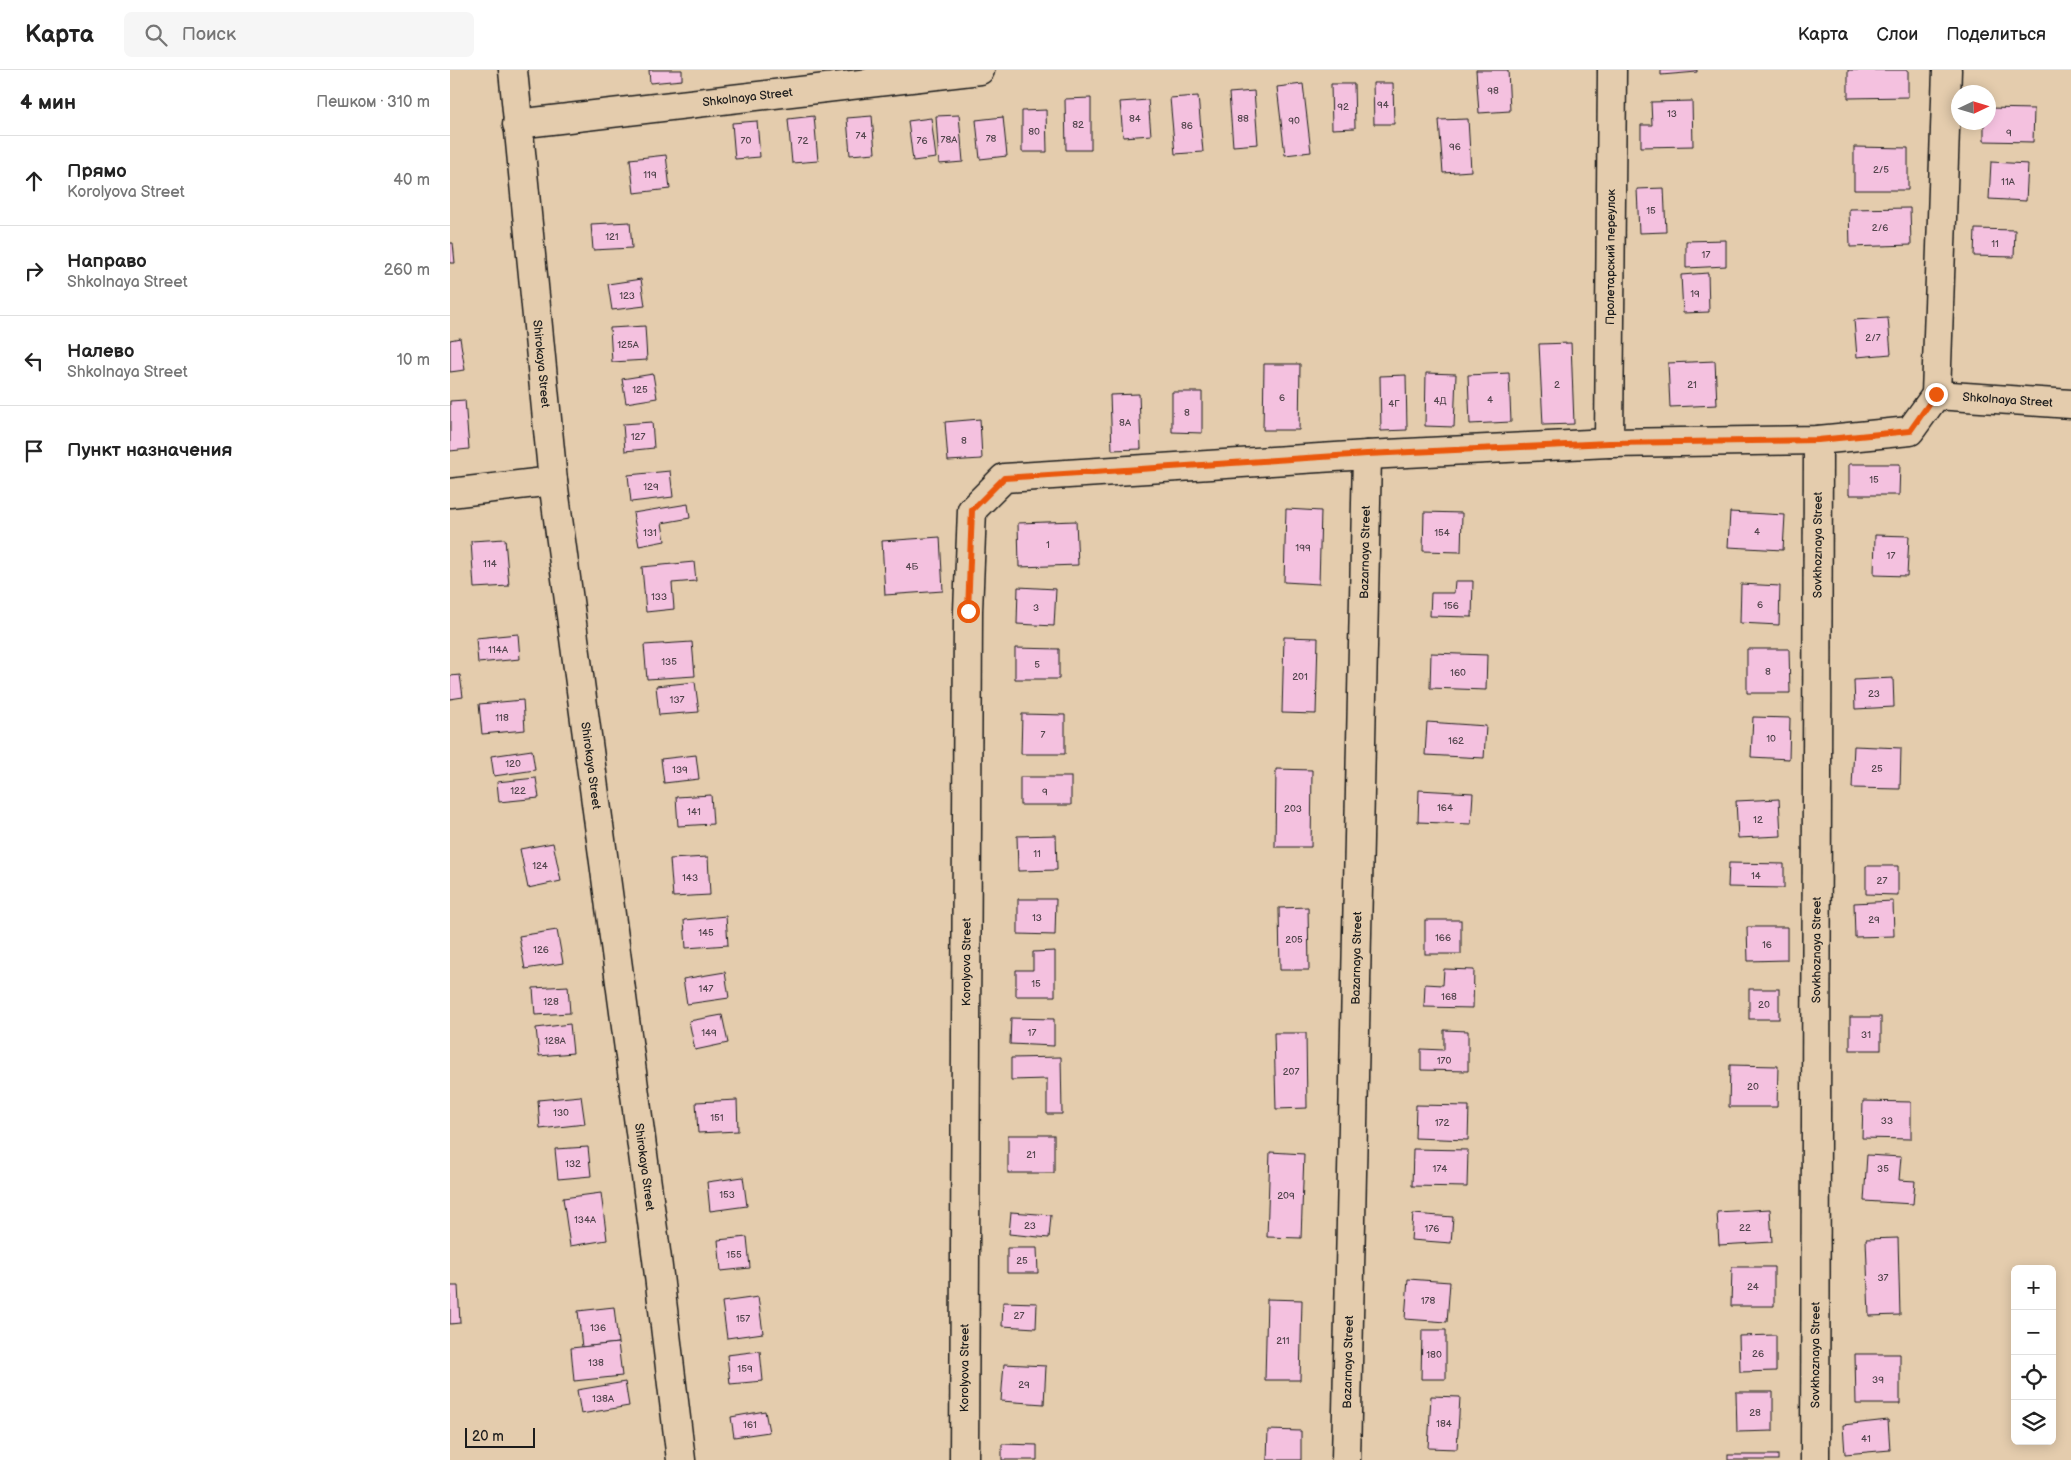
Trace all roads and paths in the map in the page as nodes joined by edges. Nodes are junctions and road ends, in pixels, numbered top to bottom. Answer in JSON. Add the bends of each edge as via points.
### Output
{"nodes":[{"id":1,"x":513,"y":70,"type":"edge"},
{"id":2,"x":980,"y":70,"type":"edge"},
{"id":3,"x":1612,"y":70,"type":"edge"},
{"id":4,"x":1947,"y":70,"type":"edge"},
{"id":5,"x":518,"y":124,"type":"junction"},
{"id":6,"x":1936,"y":394,"type":"junction"},
{"id":7,"x":2071,"y":404,"type":"edge"},
{"id":8,"x":1818,"y":440,"type":"junction"},
{"id":9,"x":1609,"y":443,"type":"junction"},
{"id":10,"x":1367,"y":454,"type":"junction"},
{"id":11,"x":553,"y":481,"type":"junction"},
{"id":12,"x":450,"y":492,"type":"edge"},
{"id":13,"x":681,"y":1460,"type":"edge"},
{"id":14,"x":964,"y":1460,"type":"edge"},
{"id":15,"x":1346,"y":1460,"type":"edge"},
{"id":16,"x":1815,"y":1460,"type":"edge"}],
"edges":[{"from":1,"to":5,"type":"street","name":"Shirokaya Street"},
{"from":2,"to":5,"type":"street","name":"Shkolnaya Street"},
{"from":3,"to":9,"type":"street","name":"Пролетарский переулок"},
{"from":4,"to":6,"type":"street"},
{"from":5,"to":11,"type":"street","name":"Shirokaya Street"},
{"from":6,"to":7,"type":"street","name":"Shkolnaya Street"},
{"from":6,"to":8,"type":"street","via":[[1910,431]]},
{"from":8,"to":9,"type":"street"},
{"from":8,"to":16,"type":"street","name":"Sovkhoznaya Street"},
{"from":9,"to":10,"type":"street"},
{"from":10,"to":14,"type":"street","via":[[1004,478],[972,510],[968,621]]},
{"from":10,"to":15,"type":"street","name":"Bazarnaya Street"},
{"from":11,"to":12,"type":"street"},
{"from":11,"to":13,"type":"street","name":"Shirokaya Street","via":[[656,1249]]}]}
